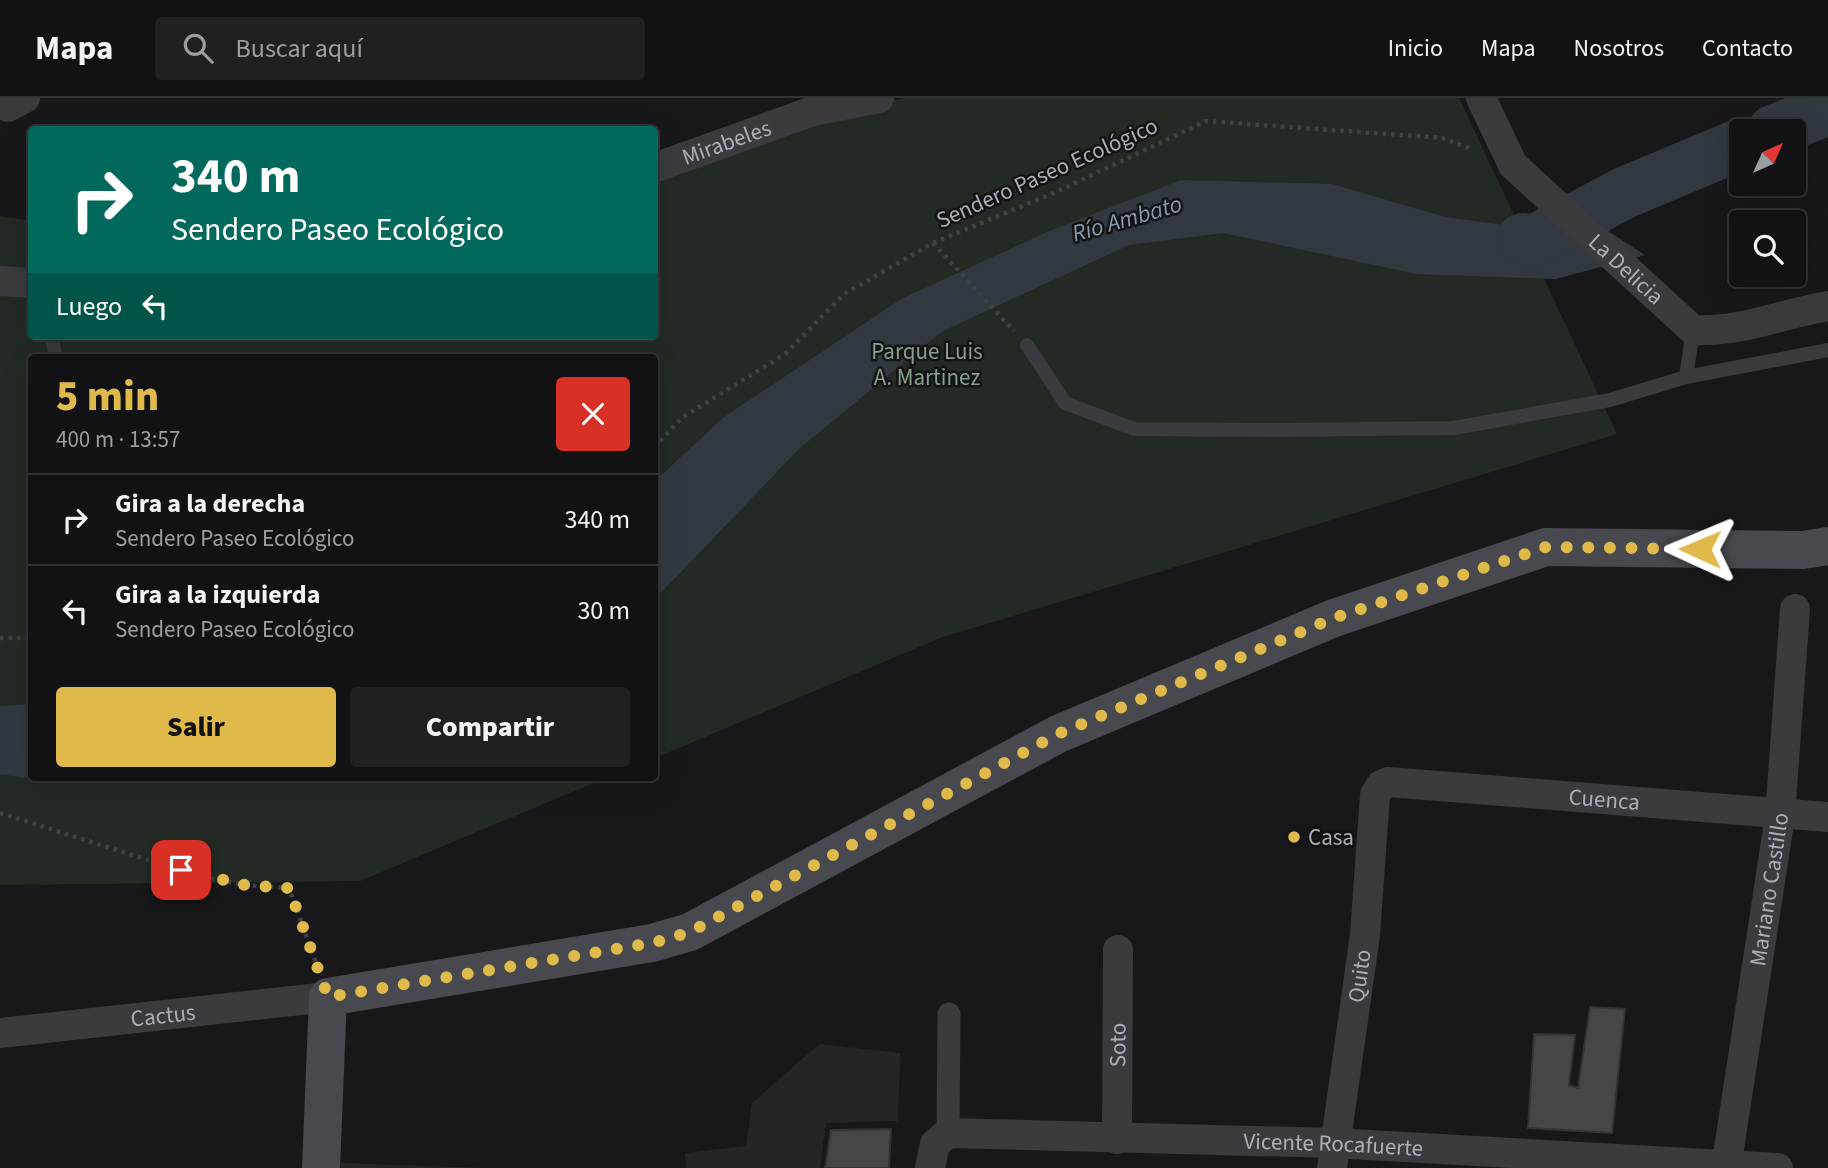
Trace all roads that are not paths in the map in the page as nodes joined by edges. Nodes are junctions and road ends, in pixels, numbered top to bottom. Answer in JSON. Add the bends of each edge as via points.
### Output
{"nodes":[{"id":1,"x":879,"y":98,"type":"edge"},
{"id":2,"x":1481,"y":98,"type":"edge"},
{"id":3,"x":658,"y":167,"type":"edge"},
{"id":4,"x":0,"y":281,"type":"edge"},
{"id":5,"x":28,"y":284,"type":"edge"},
{"id":6,"x":1828,"y":306,"type":"edge"},
{"id":7,"x":1686,"y":324,"type":"junction"},
{"id":8,"x":1027,"y":345,"type":"road end"},
{"id":9,"x":1828,"y":350,"type":"edge"},
{"id":10,"x":1686,"y":376,"type":"junction"},
{"id":11,"x":1828,"y":546,"type":"edge"},
{"id":12,"x":1795,"y":609,"type":"dead end"},
{"id":13,"x":1381,"y":785,"type":"joint"},
{"id":14,"x":1780,"y":816,"type":"junction"},
{"id":15,"x":1828,"y":817,"type":"edge"},
{"id":16,"x":1118,"y":950,"type":"dead end"},
{"id":17,"x":328,"y":997,"type":"junction"},
{"id":18,"x":949,"y":1014,"type":"dead end"},
{"id":19,"x":0,"y":1034,"type":"edge"},
{"id":20,"x":1117,"y":1139,"type":"junction"},
{"id":21,"x":938,"y":1148,"type":"edge"},
{"id":22,"x":1333,"y":1155,"type":"edge"},
{"id":23,"x":1726,"y":1166,"type":"edge"},
{"id":24,"x":321,"y":1168,"type":"edge"},
{"id":25,"x":1779,"y":1168,"type":"edge"}],
"edges":[{"from":1,"to":3,"type":"street","name":"Mirabeles","via":[[813,111]]},
{"from":2,"to":7,"type":"street","name":"La Delicia","via":[[1513,165]]},
{"from":4,"to":5,"type":"street"},
{"from":6,"to":7,"type":"street","via":[[1724,331]]},
{"from":7,"to":10,"type":"lane"},
{"from":8,"to":10,"type":"lane","via":[[1065,403],[1134,429],[1454,428],[1610,400]]},
{"from":9,"to":10,"type":"lane"},
{"from":11,"to":17,"type":"main road","via":[[1803,551],[1546,547],[1334,618],[1058,734],[690,932],[652,943]]},
{"from":12,"to":14,"type":"street","name":"Mariano Castillo"},
{"from":13,"to":14,"type":"street","name":"Cuenca","via":[[1388,782]]},
{"from":13,"to":22,"type":"street","name":"Quito","via":[[1375,795],[1365,935]]},
{"from":14,"to":15,"type":"street","name":"Cuenca"},
{"from":14,"to":23,"type":"street","name":"Mariano Castillo"},
{"from":16,"to":20,"type":"street","name":"Soto"},
{"from":17,"to":19,"type":"street","name":"Cactus"},
{"from":17,"to":24,"type":"main road"},
{"from":18,"to":21,"type":"street"},
{"from":20,"to":21,"type":"street","name":"Vicente Rocafuerte"},
{"from":20,"to":22,"type":"street","name":"Vicente Rocafuerte"},
{"from":22,"to":23,"type":"street","name":"Vicente Rocafuerte"},
{"from":23,"to":25,"type":"street","name":"Vicente Rocafuerte"}]}
